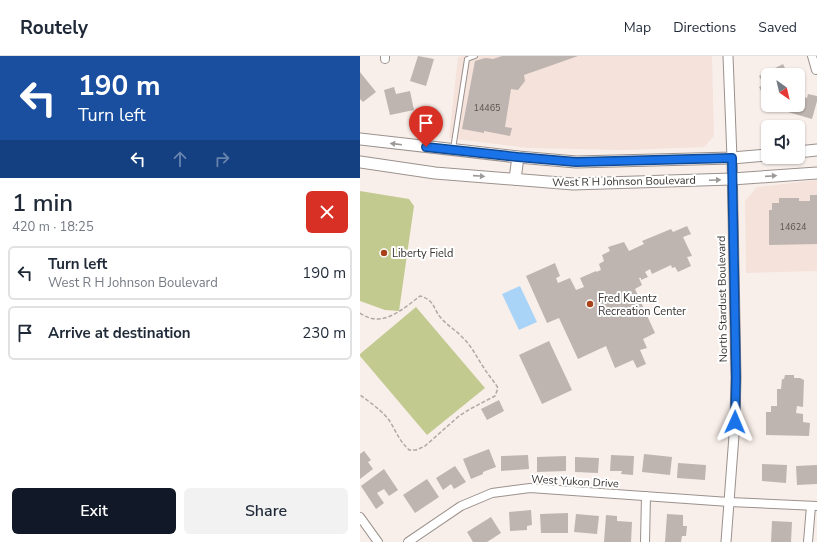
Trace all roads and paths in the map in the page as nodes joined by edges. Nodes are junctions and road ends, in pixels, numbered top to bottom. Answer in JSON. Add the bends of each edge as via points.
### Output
{"nodes":[{"id":1,"x":475,"y":56,"type":"edge"},
{"id":2,"x":728,"y":56,"type":"edge"},
{"id":3,"x":812,"y":56,"type":"edge"},
{"id":4,"x":816,"y":70,"type":"dead end"},
{"id":5,"x":360,"y":139,"type":"edge"},
{"id":6,"x":453,"y":150,"type":"junction"},
{"id":7,"x":817,"y":150,"type":"edge"},
{"id":8,"x":805,"y":151,"type":"edge"},
{"id":9,"x":761,"y":156,"type":"edge"},
{"id":10,"x":518,"y":157,"type":"junction"},
{"id":11,"x":732,"y":158,"type":"junction"},
{"id":12,"x":360,"y":162,"type":"edge"},
{"id":13,"x":817,"y":173,"type":"edge"},
{"id":14,"x":515,"y":179,"type":"junction"},
{"id":15,"x":732,"y":179,"type":"junction"},
{"id":16,"x":360,"y":313,"type":"edge"},
{"id":17,"x":360,"y":395,"type":"edge"},
{"id":18,"x":646,"y":496,"type":"junction"},
{"id":19,"x":729,"y":502,"type":"junction"},
{"id":20,"x":814,"y":506,"type":"edge"},
{"id":21,"x":360,"y":517,"type":"edge"},
{"id":22,"x":378,"y":542,"type":"edge"},
{"id":23,"x":408,"y":542,"type":"edge"},
{"id":24,"x":645,"y":542,"type":"edge"},
{"id":25,"x":726,"y":542,"type":"edge"},
{"id":26,"x":808,"y":542,"type":"edge"}],
"edges":[{"from":1,"to":6,"type":"lane","via":[[467,59]]},
{"from":2,"to":11,"type":"street","name":"North Stardust Boulevard"},
{"from":3,"to":4,"type":"street"},
{"from":6,"to":5,"type":"main road","name":"West R H Johnson Boulevard","one_way":true},
{"from":6,"to":10,"type":"main road","name":"West R H Johnson Boulevard"},
{"from":7,"to":8,"type":"main road"},
{"from":9,"to":11,"type":"main road","name":"West R H Johnson Boulevard"},
{"from":10,"to":11,"type":"main road","name":"West R H Johnson Boulevard","via":[[576,162]]},
{"from":10,"to":14,"type":"main road"},
{"from":11,"to":15,"type":"street","name":"North Stardust Boulevard"},
{"from":12,"to":14,"type":"main road","name":"West R H Johnson Boulevard","one_way":true,"via":[[435,173]]},
{"from":15,"to":13,"type":"main road","name":"West R H Johnson Boulevard","one_way":true},
{"from":14,"to":15,"type":"main road","name":"West R H Johnson Boulevard","one_way":true,"via":[[573,184]]},
{"from":15,"to":19,"type":"street","name":"North Stardust Boulevard","via":[[736,378]]},
{"from":16,"to":17,"type":"path","via":[[376,318],[388,318],[396,315],[420,296],[427,298],[440,317],[476,352],[484,369],[498,388],[495,396],[459,416],[425,446],[416,450],[409,450],[401,442],[391,422]]},
{"from":18,"to":19,"type":"street","name":"West Yukon Drive"},
{"from":18,"to":23,"type":"street","name":"West Yukon Drive","via":[[530,488],[492,493],[461,506]]},
{"from":18,"to":24,"type":"street"},
{"from":19,"to":20,"type":"street","name":"West Yukon Drive"},
{"from":19,"to":25,"type":"street","name":"North Stardust Boulevard"},
{"from":20,"to":26,"type":"street"},
{"from":21,"to":22,"type":"street"}]}
